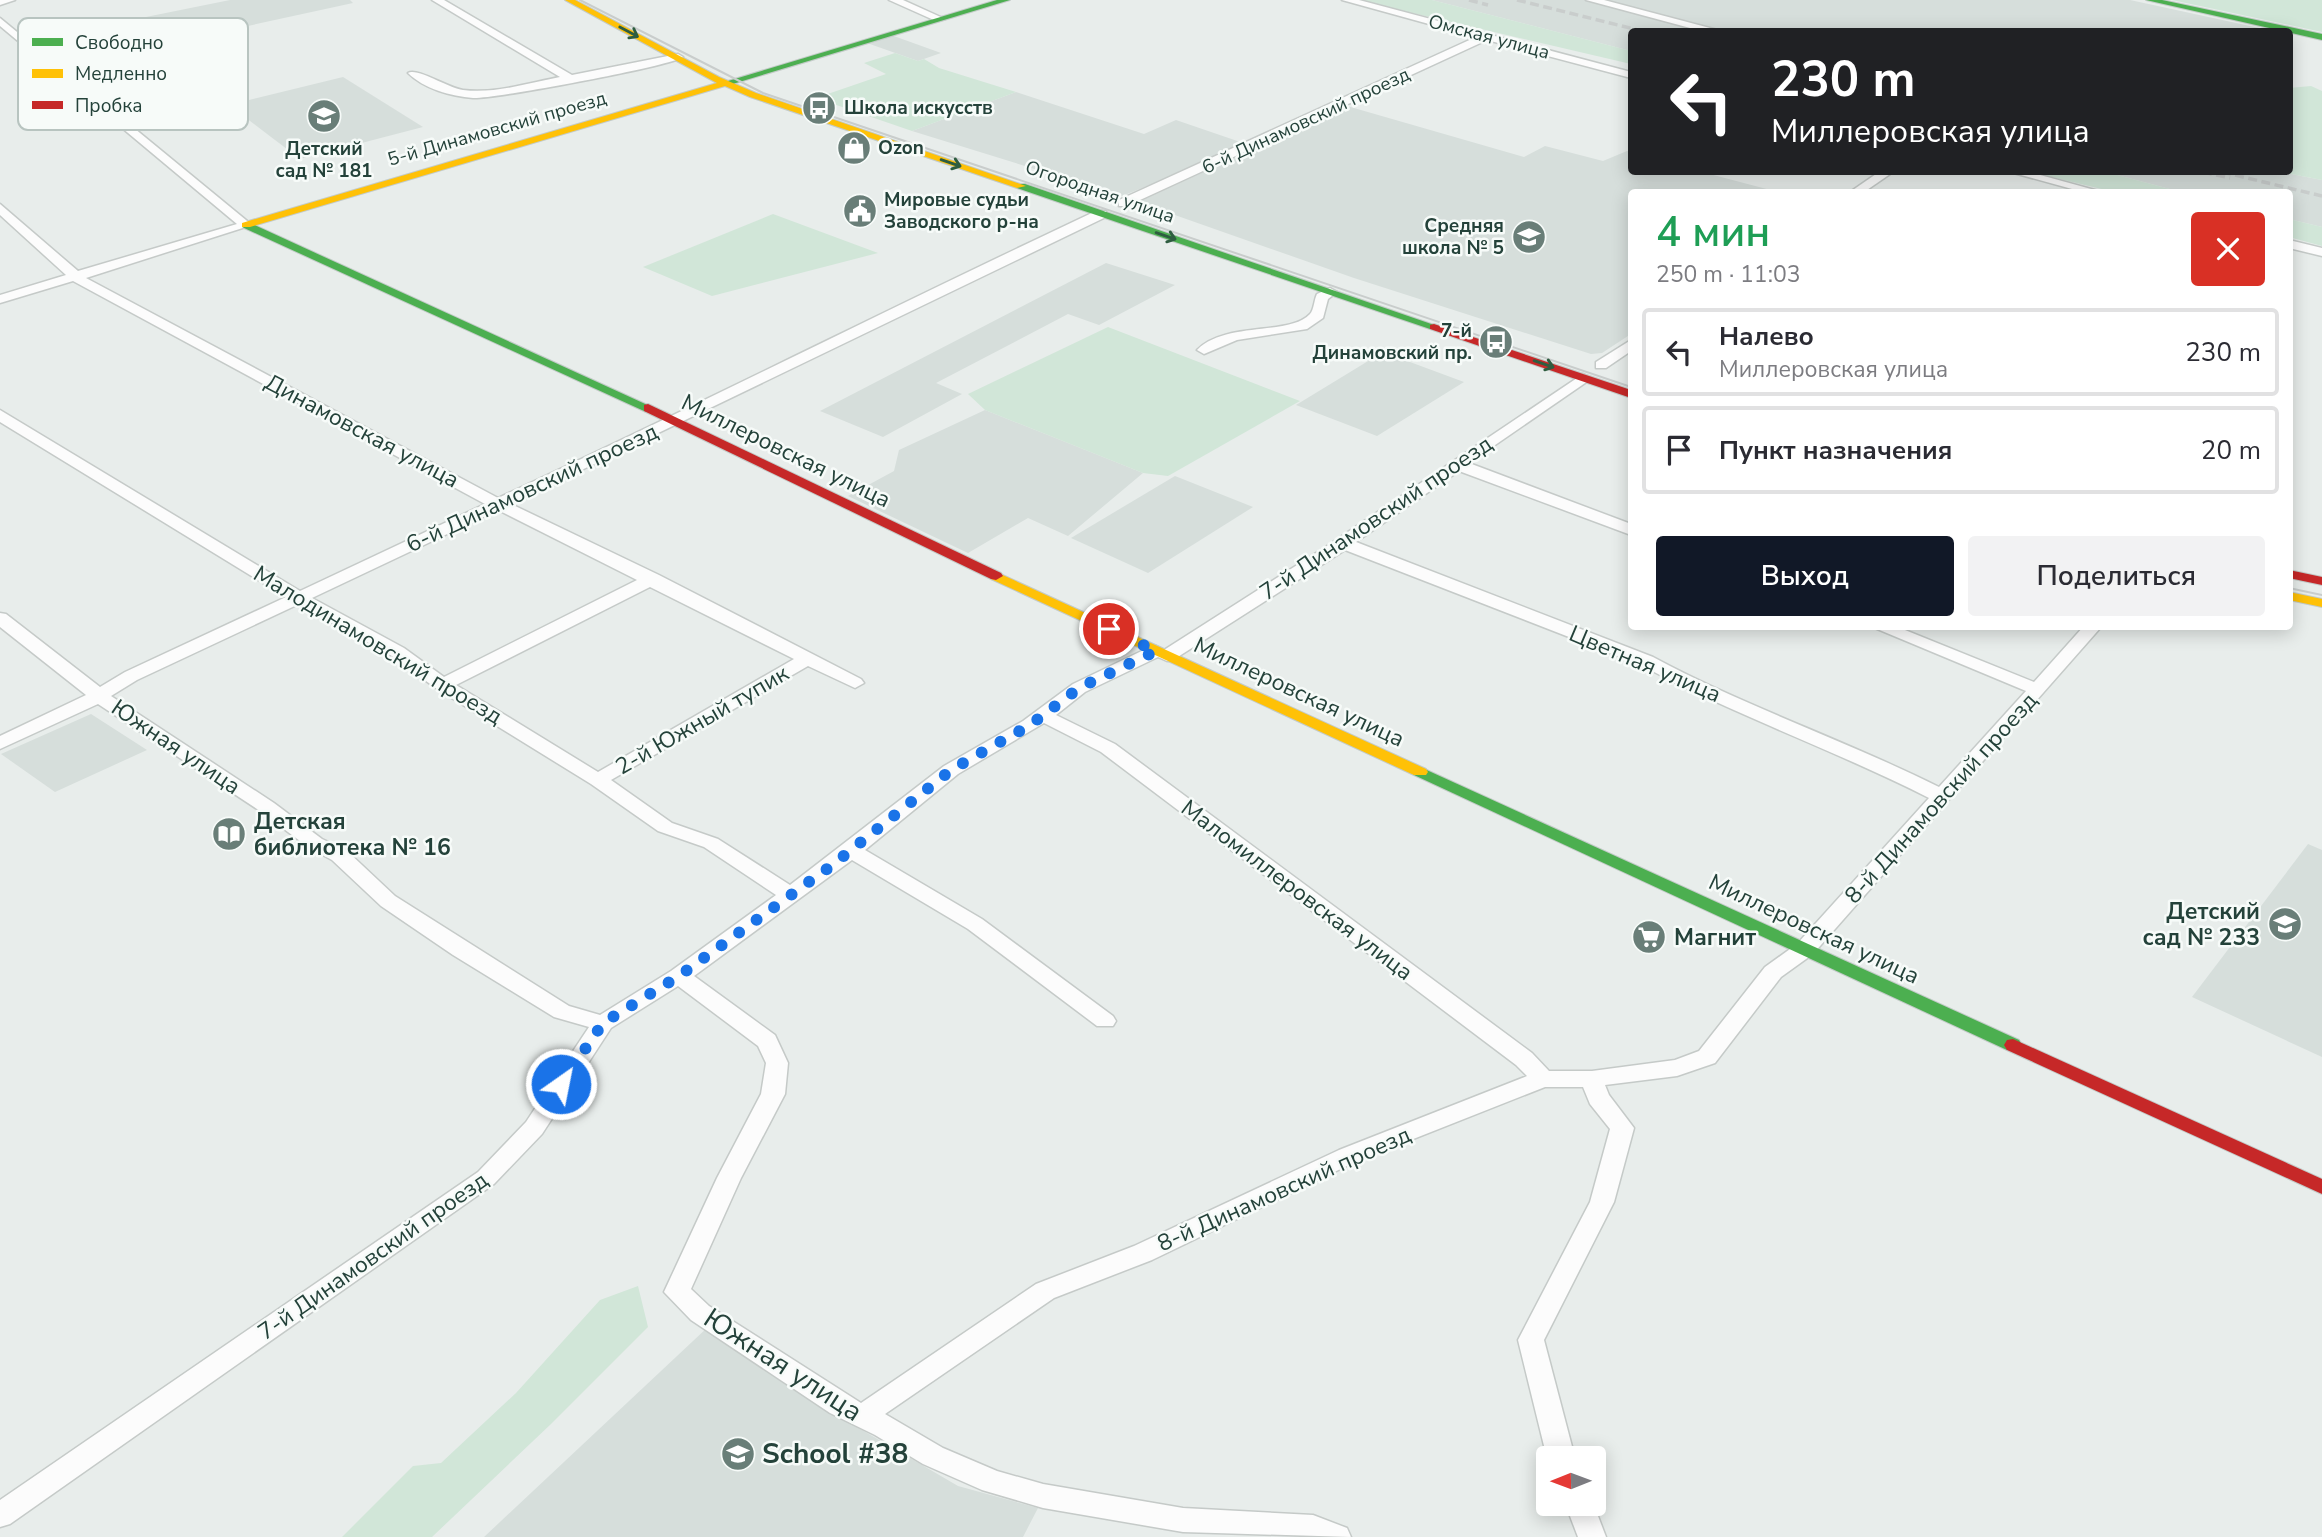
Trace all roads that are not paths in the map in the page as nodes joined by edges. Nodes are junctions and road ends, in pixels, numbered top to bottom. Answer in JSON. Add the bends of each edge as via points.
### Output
{"nodes":[{"id":1,"x":10,"y":0,"type":"edge"},
{"id":2,"x":437,"y":0,"type":"edge"},
{"id":3,"x":569,"y":0,"type":"edge"},
{"id":4,"x":602,"y":0,"type":"edge"},
{"id":5,"x":894,"y":0,"type":"edge"},
{"id":6,"x":1006,"y":0,"type":"edge"},
{"id":7,"x":1347,"y":0,"type":"edge"},
{"id":8,"x":1591,"y":0,"type":"edge"},
{"id":9,"x":2150,"y":0,"type":"edge"},
{"id":10,"x":0,"y":2,"type":"edge"},
{"id":11,"x":940,"y":19,"type":"junction"},
{"id":12,"x":0,"y":21,"type":"edge"},
{"id":13,"x":1704,"y":28,"type":"edge"},
{"id":14,"x":2280,"y":28,"type":"edge"},
{"id":15,"x":2293,"y":31,"type":"edge"},
{"id":16,"x":18,"y":36,"type":"edge"},
{"id":17,"x":1488,"y":36,"type":"junction"},
{"id":18,"x":2322,"y":37,"type":"edge"},
{"id":19,"x":678,"y":58,"type":"junction"},
{"id":20,"x":414,"y":73,"type":"dead end"},
{"id":21,"x":1628,"y":74,"type":"edge"},
{"id":22,"x":748,"y":76,"type":"junction"},
{"id":23,"x":569,"y":78,"type":"junction"},
{"id":24,"x":725,"y":83,"type":"junction"},
{"id":25,"x":131,"y":130,"type":"edge"},
{"id":26,"x":1882,"y":175,"type":"edge"},
{"id":27,"x":2028,"y":175,"type":"edge"},
{"id":28,"x":1861,"y":189,"type":"edge"},
{"id":29,"x":2084,"y":189,"type":"edge"},
{"id":30,"x":1123,"y":203,"type":"junction"},
{"id":31,"x":1,"y":209,"type":"edge"},
{"id":32,"x":1101,"y":214,"type":"junction"},
{"id":33,"x":246,"y":225,"type":"junction"},
{"id":34,"x":2293,"y":245,"type":"edge"},
{"id":35,"x":1258,"y":249,"type":"dead end"},
{"id":36,"x":2322,"y":252,"type":"edge"},
{"id":37,"x":75,"y":276,"type":"junction"},
{"id":38,"x":1330,"y":292,"type":"junction"},
{"id":39,"x":0,"y":299,"type":"edge"},
{"id":40,"x":1628,"y":346,"type":"edge"},
{"id":41,"x":1204,"y":350,"type":"dead end"},
{"id":42,"x":1596,"y":363,"type":"joint"},
{"id":43,"x":1621,"y":372,"type":"dead end"},
{"id":44,"x":1583,"y":377,"type":"junction"},
{"id":45,"x":1628,"y":393,"type":"edge"},
{"id":46,"x":0,"y":415,"type":"edge"},
{"id":47,"x":671,"y":422,"type":"junction"},
{"id":48,"x":1456,"y":464,"type":"junction"},
{"id":49,"x":498,"y":503,"type":"junction"},
{"id":50,"x":1628,"y":529,"type":"edge"},
{"id":51,"x":1343,"y":542,"type":"junction"},
{"id":52,"x":2293,"y":575,"type":"edge"},
{"id":53,"x":653,"y":579,"type":"junction"},
{"id":54,"x":2322,"y":581,"type":"edge"},
{"id":55,"x":299,"y":597,"type":"junction"},
{"id":56,"x":2293,"y":597,"type":"edge"},
{"id":57,"x":2322,"y":603,"type":"edge"},
{"id":58,"x":0,"y":618,"type":"edge"},
{"id":59,"x":1888,"y":630,"type":"edge"},
{"id":60,"x":2091,"y":630,"type":"edge"},
{"id":61,"x":1161,"y":654,"type":"junction"},
{"id":62,"x":806,"y":660,"type":"junction"},
{"id":63,"x":855,"y":683,"type":"dead end"},
{"id":64,"x":443,"y":685,"type":"junction"},
{"id":65,"x":2039,"y":690,"type":"junction"},
{"id":66,"x":101,"y":696,"type":"junction"},
{"id":67,"x":1042,"y":715,"type":"junction"},
{"id":68,"x":0,"y":743,"type":"edge"},
{"id":69,"x":598,"y":780,"type":"junction"},
{"id":70,"x":1941,"y":796,"type":"junction"},
{"id":71,"x":851,"y":851,"type":"junction"},
{"id":72,"x":791,"y":895,"type":"junction"},
{"id":73,"x":1805,"y":949,"type":"junction"},
{"id":74,"x":679,"y":976,"type":"junction"},
{"id":75,"x":1105,"y":1021,"type":"dead end"},
{"id":76,"x":603,"y":1023,"type":"junction"},
{"id":77,"x":1543,"y":1079,"type":"junction"},
{"id":78,"x":1592,"y":1079,"type":"junction"},
{"id":79,"x":2322,"y":1187,"type":"edge"},
{"id":80,"x":863,"y":1417,"type":"junction"},
{"id":81,"x":1556,"y":1446,"type":"edge"},
{"id":82,"x":0,"y":1515,"type":"edge"},
{"id":83,"x":1584,"y":1516,"type":"edge"},
{"id":84,"x":1337,"y":1537,"type":"edge"},
{"id":85,"x":1592,"y":1537,"type":"edge"}],
"edges":[{"from":1,"to":10,"type":"street"},
{"from":2,"to":23,"type":"street"},
{"from":3,"to":19,"type":"street","name":"Огородная улица","one_way":true},
{"from":4,"to":22,"type":"street","name":"Огородная улица"},
{"from":5,"to":11,"type":"street"},
{"from":6,"to":11,"type":"street","name":"5-й Динамовский проезд"},
{"from":7,"to":17,"type":"street","name":"Омская улица"},
{"from":8,"to":13,"type":"street"},
{"from":9,"to":14,"type":"street"},
{"from":11,"to":22,"type":"street","name":"5-й Динамовский проезд"},
{"from":12,"to":16,"type":"street","name":"Миллеровская улица"},
{"from":15,"to":18,"type":"street"},
{"from":17,"to":21,"type":"street","name":"Омская улица"},
{"from":17,"to":30,"type":"street","name":"6-й Динамовский проезд"},
{"from":19,"to":23,"type":"street"},
{"from":19,"to":24,"type":"street","name":"Огородная улица"},
{"from":20,"to":23,"type":"street","via":[[438,89],[464,94],[508,91]]},
{"from":22,"to":24,"type":"street","name":"5-й Динамовский проезд"},
{"from":22,"to":30,"type":"street","name":"Огородная улица"},
{"from":24,"to":32,"type":"street","name":"Огородная улица","one_way":true},
{"from":24,"to":33,"type":"street","name":"5-й Динамовский проезд"},
{"from":25,"to":33,"type":"street","name":"Миллеровская улица"},
{"from":26,"to":28,"type":"street"},
{"from":27,"to":29,"type":"street"},
{"from":30,"to":35,"type":"street","name":"Огородная улица"},
{"from":31,"to":37,"type":"street","name":"Динамовская улица"},
{"from":32,"to":38,"type":"street","name":"Огородная улица","one_way":true},
{"from":32,"to":47,"type":"street","name":"6-й Динамовский проезд"},
{"from":33,"to":37,"type":"street","name":"5-й Динамовский проезд"},
{"from":33,"to":47,"type":"street","name":"Миллеровская улица"},
{"from":34,"to":36,"type":"street"},
{"from":37,"to":39,"type":"street","name":"5-й Динамовский проезд"},
{"from":37,"to":49,"type":"street","name":"Динамовская улица"},
{"from":38,"to":41,"type":"street","via":[[1322,297],[1318,315],[1302,326],[1233,336]]},
{"from":38,"to":44,"type":"street","name":"Огородная улица","one_way":true},
{"from":40,"to":42,"type":"street"},
{"from":42,"to":43,"type":"street"},
{"from":44,"to":45,"type":"street","name":"Огородная улица"},
{"from":44,"to":48,"type":"street","name":"7-й Динамовский проезд"},
{"from":46,"to":55,"type":"street","name":"Малодинамовский проезд"},
{"from":47,"to":49,"type":"street","name":"6-й Динамовский проезд"},
{"from":47,"to":61,"type":"street","name":"Миллеровская улица"},
{"from":48,"to":50,"type":"street"},
{"from":48,"to":51,"type":"street","name":"7-й Динамовский проезд"},
{"from":49,"to":53,"type":"street","name":"Динамовская улица"},
{"from":49,"to":55,"type":"street","name":"6-й Динамовский проезд"},
{"from":51,"to":61,"type":"street","name":"7-й Динамовский проезд"},
{"from":51,"to":70,"type":"street","name":"Цветная улица","via":[[1647,661]]},
{"from":52,"to":54,"type":"street"},
{"from":53,"to":62,"type":"street","name":"Динамовская улица"},
{"from":53,"to":64,"type":"street"},
{"from":55,"to":64,"type":"street","name":"Малодинамовский проезд","via":[[398,652]]},
{"from":55,"to":66,"type":"street","name":"6-й Динамовский проезд","via":[[131,676]]},
{"from":56,"to":57,"type":"street"},
{"from":58,"to":66,"type":"street","name":"Южная улица"},
{"from":59,"to":65,"type":"street"},
{"from":60,"to":65,"type":"street","name":"8-й Динамовский проезд"},
{"from":61,"to":67,"type":"street","name":"7-й Динамовский проезд","via":[[1079,688]]},
{"from":61,"to":73,"type":"street","name":"Миллеровская улица"},
{"from":62,"to":63,"type":"street","name":"Динамовская улица"},
{"from":62,"to":69,"type":"street","name":"2-й Южный тупик"},
{"from":64,"to":69,"type":"street","name":"Малодинамовский проезд"},
{"from":65,"to":70,"type":"street","name":"8-й Динамовский проезд"},
{"from":66,"to":68,"type":"street","name":"6-й Динамовский проезд"},
{"from":66,"to":76,"type":"street","name":"Южная улица","via":[[339,855],[388,901],[461,950],[562,1012]]},
{"from":67,"to":71,"type":"street","name":"7-й Динамовский проезд","via":[[951,770]]},
{"from":67,"to":77,"type":"street","name":"Маломиллеровская улица","via":[[1108,748],[1524,1059]]},
{"from":69,"to":72,"type":"street","name":"Малодинамовский проезд","via":[[666,827],[710,843]]},
{"from":70,"to":73,"type":"street","name":"8-й Динамовский проезд"},
{"from":71,"to":72,"type":"street","name":"7-й Динамовский проезд"},
{"from":71,"to":75,"type":"street","via":[[975,924]]},
{"from":72,"to":74,"type":"street","name":"7-й Динамовский проезд"},
{"from":73,"to":78,"type":"street","name":"8-й Динамовский проезд","via":[[1773,972],[1707,1057],[1677,1068]]},
{"from":73,"to":79,"type":"street","name":"Миллеровская улица"},
{"from":74,"to":76,"type":"street","name":"7-й Динамовский проезд"},
{"from":74,"to":80,"type":"street","name":"Южная улица","via":[[767,1041],[777,1063],[773,1094],[677,1292],[700,1312]]},
{"from":76,"to":82,"type":"street","name":"7-й Динамовский проезд","via":[[534,1128],[486,1178]]},
{"from":77,"to":78,"type":"street","name":"8-й Динамовский проезд"},
{"from":77,"to":80,"type":"street","name":"8-й Динамовский проезд","via":[[1347,1156],[1194,1230],[1045,1291]]},
{"from":78,"to":81,"type":"street","via":[[1598,1098],[1622,1128],[1601,1202],[1531,1340]]},
{"from":80,"to":84,"type":"street","name":"Южная улица","via":[[962,1470],[1043,1496],[1183,1520],[1313,1527]]},
{"from":83,"to":85,"type":"street"}]}
